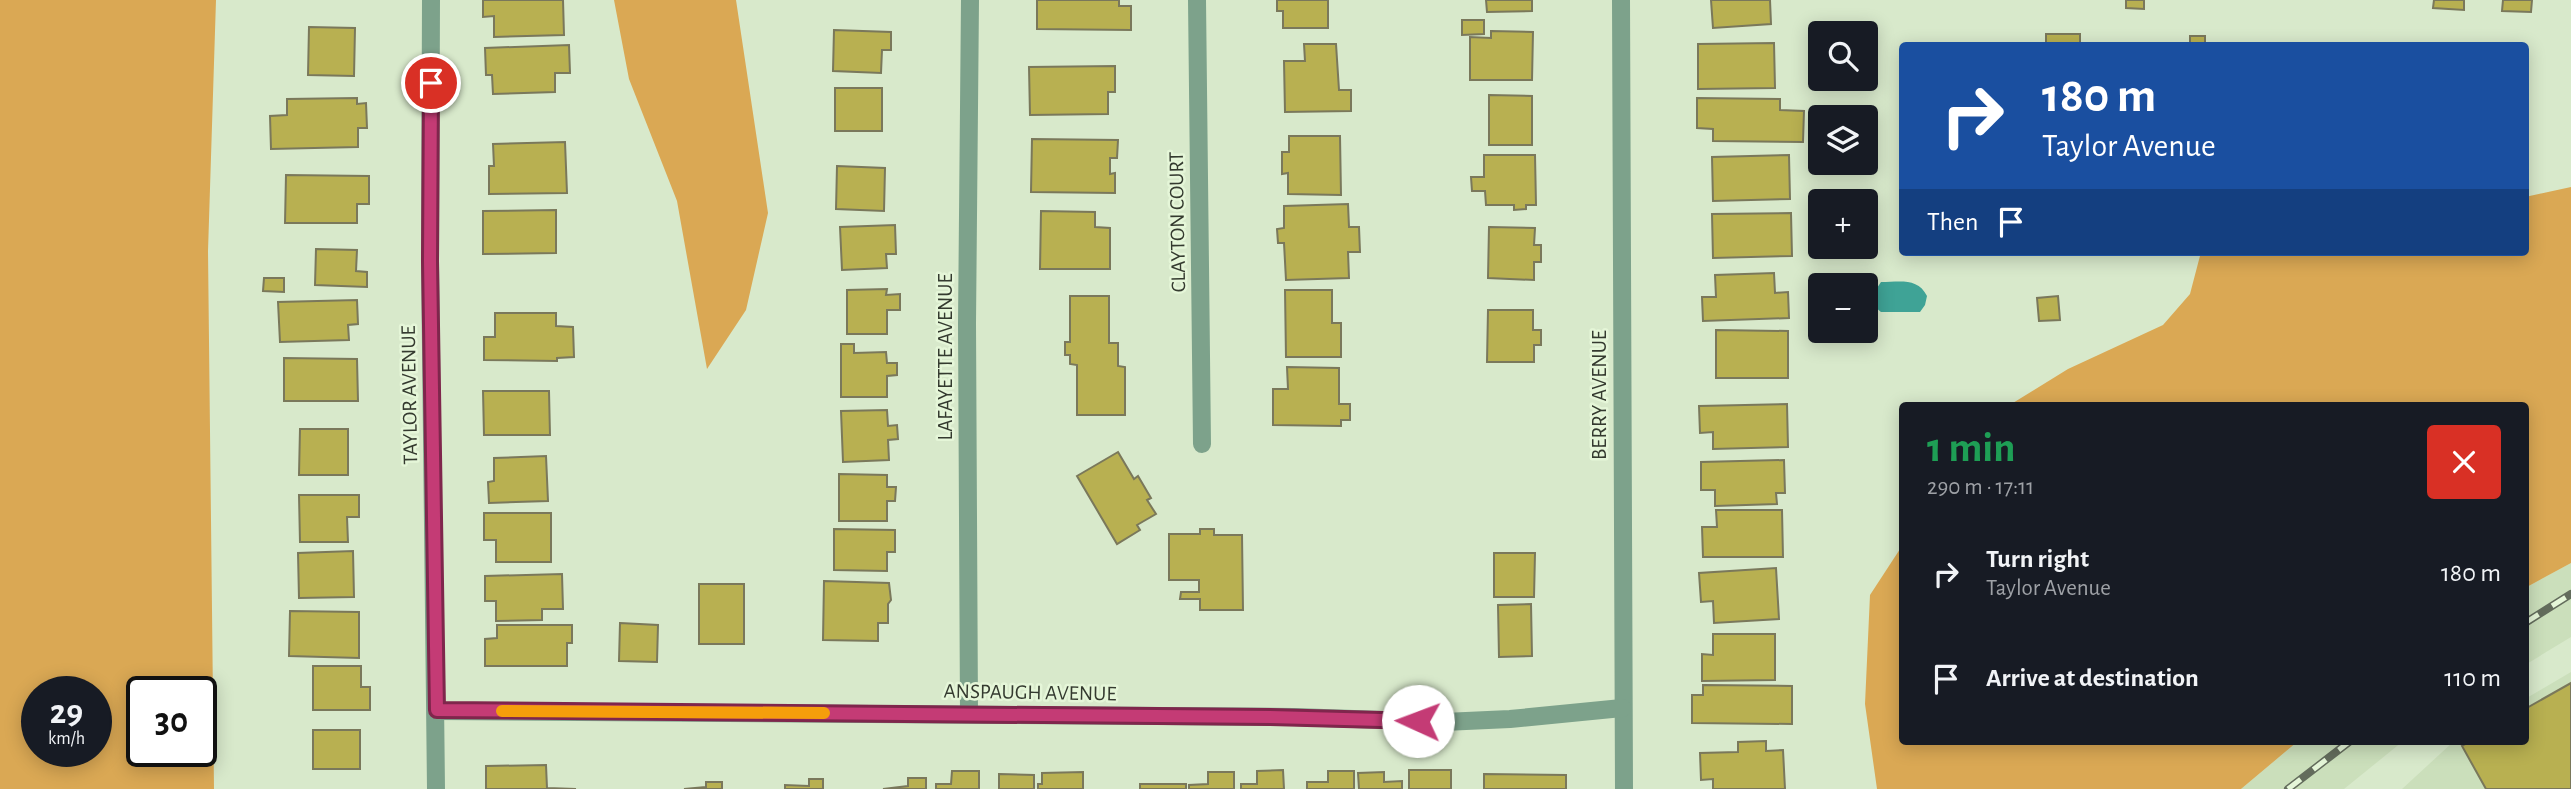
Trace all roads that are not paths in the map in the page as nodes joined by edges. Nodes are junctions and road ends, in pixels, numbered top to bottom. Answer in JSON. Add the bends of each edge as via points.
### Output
{"nodes":[{"id":1,"x":431,"y":0,"type":"edge"},
{"id":2,"x":970,"y":0,"type":"edge"},
{"id":3,"x":1197,"y":0,"type":"edge"},
{"id":4,"x":1621,"y":0,"type":"edge"},
{"id":5,"x":1202,"y":444,"type":"dead end"},
{"id":6,"x":1622,"y":708,"type":"junction"},
{"id":7,"x":437,"y":710,"type":"junction"},
{"id":8,"x":969,"y":713,"type":"junction"},
{"id":9,"x":436,"y":789,"type":"edge"},
{"id":10,"x":1624,"y":789,"type":"edge"}],
"edges":[{"from":1,"to":7,"type":"street","name":"TAYLOR AVENUE"},
{"from":2,"to":8,"type":"street","name":"LAFAYETTE AVENUE"},
{"from":3,"to":5,"type":"street","name":"CLAYTON COURT"},
{"from":4,"to":6,"type":"street","name":"BERRY AVENUE"},
{"from":6,"to":8,"type":"street","name":"ANSPAUGH AVENUE","via":[[1444,722]]},
{"from":6,"to":10,"type":"street","name":"BERRY AVENUE"},
{"from":7,"to":8,"type":"street","name":"ANSPAUGH AVENUE"},
{"from":7,"to":9,"type":"street","name":"TAYLOR AVENUE"}]}
